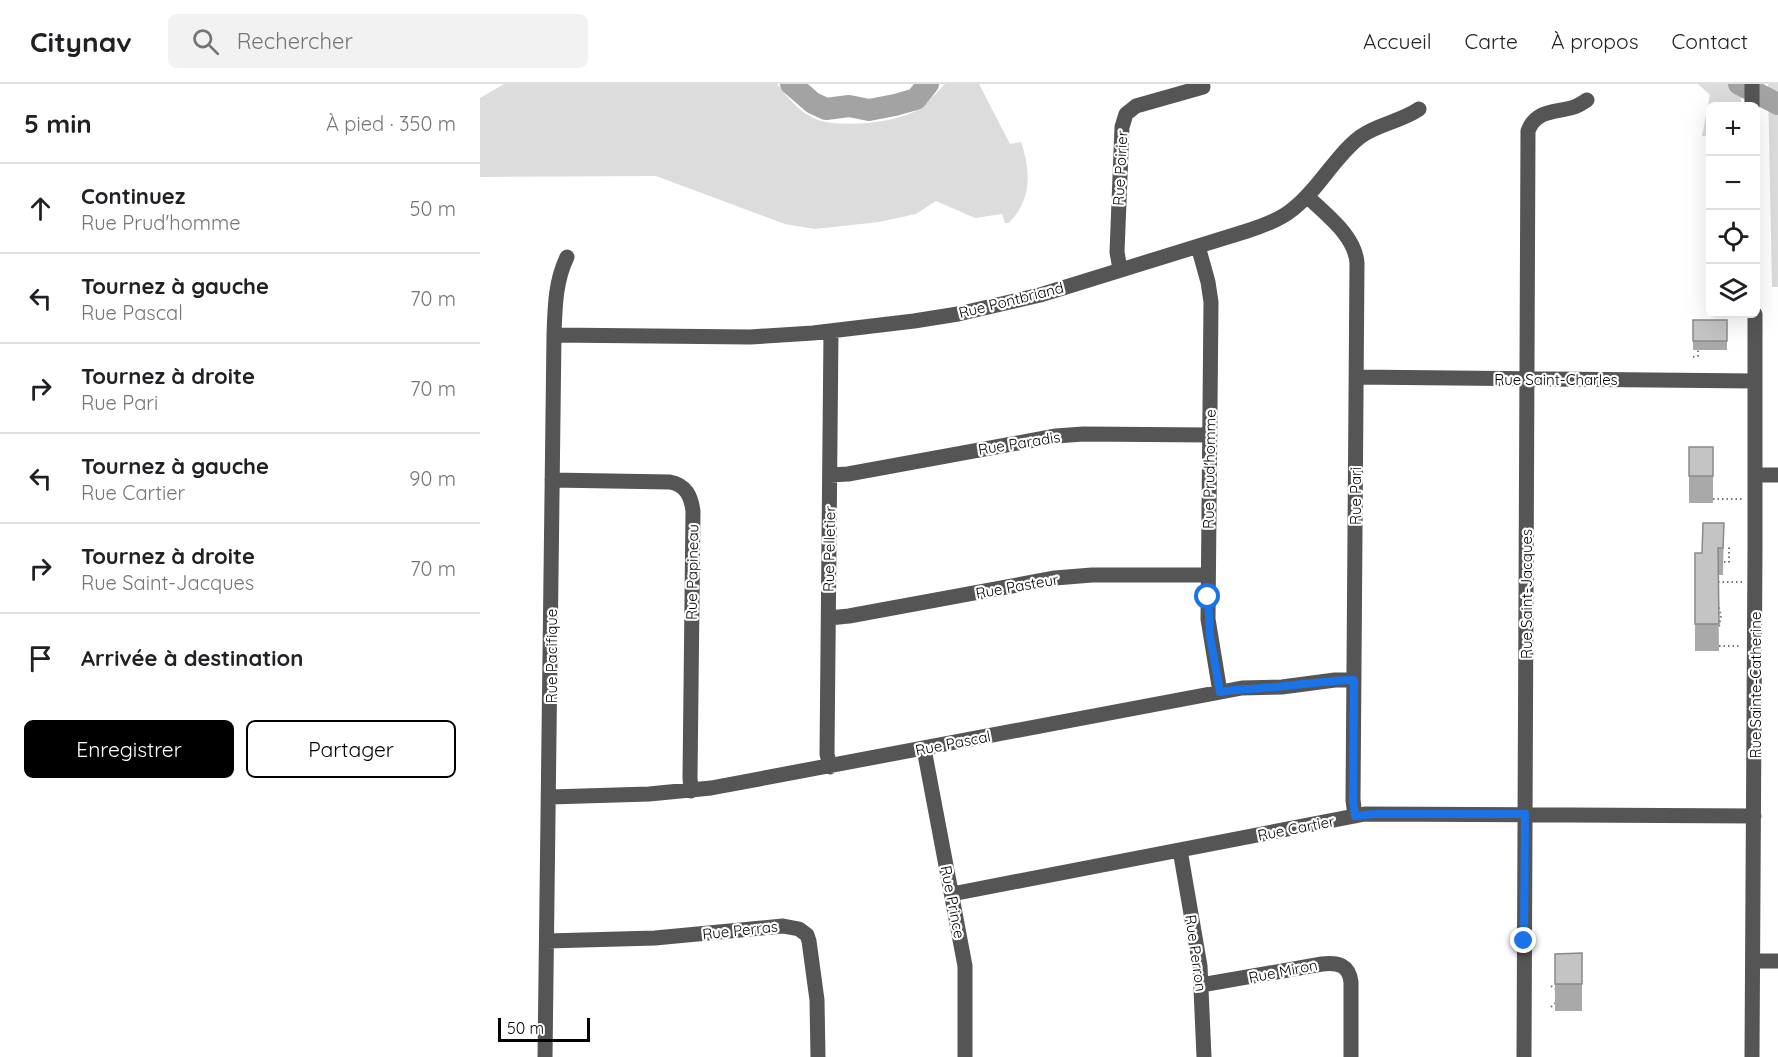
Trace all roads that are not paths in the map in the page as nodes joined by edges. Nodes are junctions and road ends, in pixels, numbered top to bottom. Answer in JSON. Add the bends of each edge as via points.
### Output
{"nodes":[{"id":1,"x":1752,"y":84,"type":"edge"},
{"id":2,"x":1203,"y":87,"type":"dead end"},
{"id":3,"x":1587,"y":100,"type":"dead end"},
{"id":4,"x":1752,"y":102,"type":"edge"},
{"id":5,"x":1419,"y":110,"type":"dead end"},
{"id":6,"x":1306,"y":196,"type":"junction"},
{"id":7,"x":1198,"y":246,"type":"junction"},
{"id":8,"x":567,"y":257,"type":"dead end"},
{"id":9,"x":1120,"y":269,"type":"junction"},
{"id":10,"x":1755,"y":318,"type":"edge"},
{"id":11,"x":831,"y":332,"type":"junction"},
{"id":12,"x":554,"y":335,"type":"junction"},
{"id":13,"x":1356,"y":377,"type":"junction"},
{"id":14,"x":1527,"y":379,"type":"junction"},
{"id":15,"x":1755,"y":381,"type":"junction"},
{"id":16,"x":1210,"y":435,"type":"junction"},
{"id":17,"x":830,"y":475,"type":"junction"},
{"id":18,"x":1755,"y":475,"type":"junction"},
{"id":19,"x":1778,"y":476,"type":"edge"},
{"id":20,"x":552,"y":480,"type":"junction"},
{"id":21,"x":1208,"y":575,"type":"junction"},
{"id":22,"x":828,"y":618,"type":"junction"},
{"id":23,"x":1354,"y":680,"type":"junction"},
{"id":24,"x":1220,"y":692,"type":"junction"},
{"id":25,"x":924,"y":749,"type":"junction"},
{"id":26,"x":830,"y":766,"type":"junction"},
{"id":27,"x":691,"y":791,"type":"junction"},
{"id":28,"x":550,"y":797,"type":"junction"},
{"id":29,"x":1525,"y":814,"type":"junction"},
{"id":30,"x":1355,"y":816,"type":"junction"},
{"id":31,"x":1754,"y":816,"type":"junction"},
{"id":32,"x":1180,"y":850,"type":"junction"},
{"id":33,"x":952,"y":894,"type":"junction"},
{"id":34,"x":547,"y":941,"type":"junction"},
{"id":35,"x":1753,"y":961,"type":"junction"},
{"id":36,"x":1778,"y":962,"type":"edge"},
{"id":37,"x":1201,"y":985,"type":"junction"},
{"id":38,"x":545,"y":1057,"type":"edge"},
{"id":39,"x":818,"y":1057,"type":"edge"},
{"id":40,"x":965,"y":1057,"type":"edge"},
{"id":41,"x":1204,"y":1057,"type":"edge"},
{"id":42,"x":1351,"y":1057,"type":"edge"},
{"id":43,"x":1524,"y":1057,"type":"edge"},
{"id":44,"x":1752,"y":1057,"type":"edge"}],
"edges":[{"from":1,"to":4,"type":"street"},
{"from":2,"to":9,"type":"street","name":"Rue Poirier","via":[[1142,103],[1126,114],[1122,127],[1117,252]]},
{"from":3,"to":14,"type":"street","name":"Rue Saint-Jacques","via":[[1544,113],[1528,131]]},
{"from":5,"to":6,"type":"street","name":"Rue Pontbriand","via":[[1358,139]]},
{"from":6,"to":7,"type":"street","name":"Rue Pontbriand","via":[[1268,224]]},
{"from":6,"to":13,"type":"street","name":"Rue Pari","via":[[1350,240],[1356,252]]},
{"from":7,"to":9,"type":"street","name":"Rue Pontbriand"},
{"from":7,"to":16,"type":"street","name":"Rue Prud'homme","via":[[1210,302]]},
{"from":8,"to":12,"type":"street","name":"Rue Pacifique","via":[[556,289]]},
{"from":9,"to":11,"type":"street","name":"Rue Pontbriand","via":[[1040,295],[967,312]]},
{"from":10,"to":15,"type":"street","name":"Rue Sainte-Catherine"},
{"from":11,"to":12,"type":"street","name":"Rue Pontbriand","via":[[734,338]]},
{"from":11,"to":17,"type":"street","name":"Rue Pelletier"},
{"from":12,"to":20,"type":"street","name":"Rue Pacifique"},
{"from":13,"to":14,"type":"street","name":"Rue Saint-Charles"},
{"from":13,"to":23,"type":"street","name":"Rue Pari"},
{"from":14,"to":15,"type":"street","name":"Rue Saint-Charles"},
{"from":14,"to":29,"type":"street","name":"Rue Saint-Jacques"},
{"from":15,"to":18,"type":"street","name":"Rue Sainte-Catherine"},
{"from":16,"to":17,"type":"street","name":"Rue Paradis","via":[[1056,436]]},
{"from":16,"to":21,"type":"street","name":"Rue Prud'homme"},
{"from":17,"to":22,"type":"street","name":"Rue Pelletier"},
{"from":18,"to":19,"type":"street"},
{"from":18,"to":31,"type":"street","name":"Rue Sainte-Catherine"},
{"from":20,"to":27,"type":"street","name":"Rue Papineau","via":[[670,482],[680,485],[691,498]]},
{"from":20,"to":28,"type":"street","name":"Rue Pacifique"},
{"from":21,"to":22,"type":"street","name":"Rue Pasteur","via":[[1055,578]]},
{"from":21,"to":24,"type":"street","name":"Rue Prud'homme","via":[[1209,628]]},
{"from":22,"to":26,"type":"street","name":"Rue Pelletier"},
{"from":23,"to":24,"type":"street","name":"Rue Pascal"},
{"from":23,"to":30,"type":"street","name":"Rue Pari"},
{"from":24,"to":25,"type":"street","name":"Rue Pascal"},
{"from":25,"to":26,"type":"street","name":"Rue Pascal"},
{"from":25,"to":33,"type":"street","name":"Rue Prince"},
{"from":26,"to":27,"type":"street","name":"Rue Pascal"},
{"from":27,"to":28,"type":"street","name":"Rue Pascal"},
{"from":28,"to":34,"type":"street","name":"Rue Pacifique"},
{"from":29,"to":30,"type":"street","name":"Rue Cartier"},
{"from":29,"to":31,"type":"street","name":"Rue Cartier"},
{"from":29,"to":43,"type":"street","name":"Rue Saint-Jacques"},
{"from":30,"to":32,"type":"street","name":"Rue Cartier"},
{"from":31,"to":35,"type":"street","name":"Rue Sainte-Catherine"},
{"from":32,"to":33,"type":"street","name":"Rue Cartier"},
{"from":32,"to":37,"type":"street","name":"Rue Perron"},
{"from":33,"to":40,"type":"street","name":"Rue Prince","via":[[965,966]]},
{"from":34,"to":38,"type":"street","name":"Rue Pacifique"},
{"from":34,"to":39,"type":"street","name":"Rue Perras","via":[[655,938],[783,926],[799,929],[807,935],[810,947],[817,1000]]},
{"from":35,"to":36,"type":"street"},
{"from":35,"to":44,"type":"street","name":"Rue Sainte-Catherine"},
{"from":37,"to":41,"type":"street","name":"Rue Perron"},
{"from":37,"to":42,"type":"street","name":"Rue Miron","via":[[1341,964],[1348,970],[1351,982]]}]}
